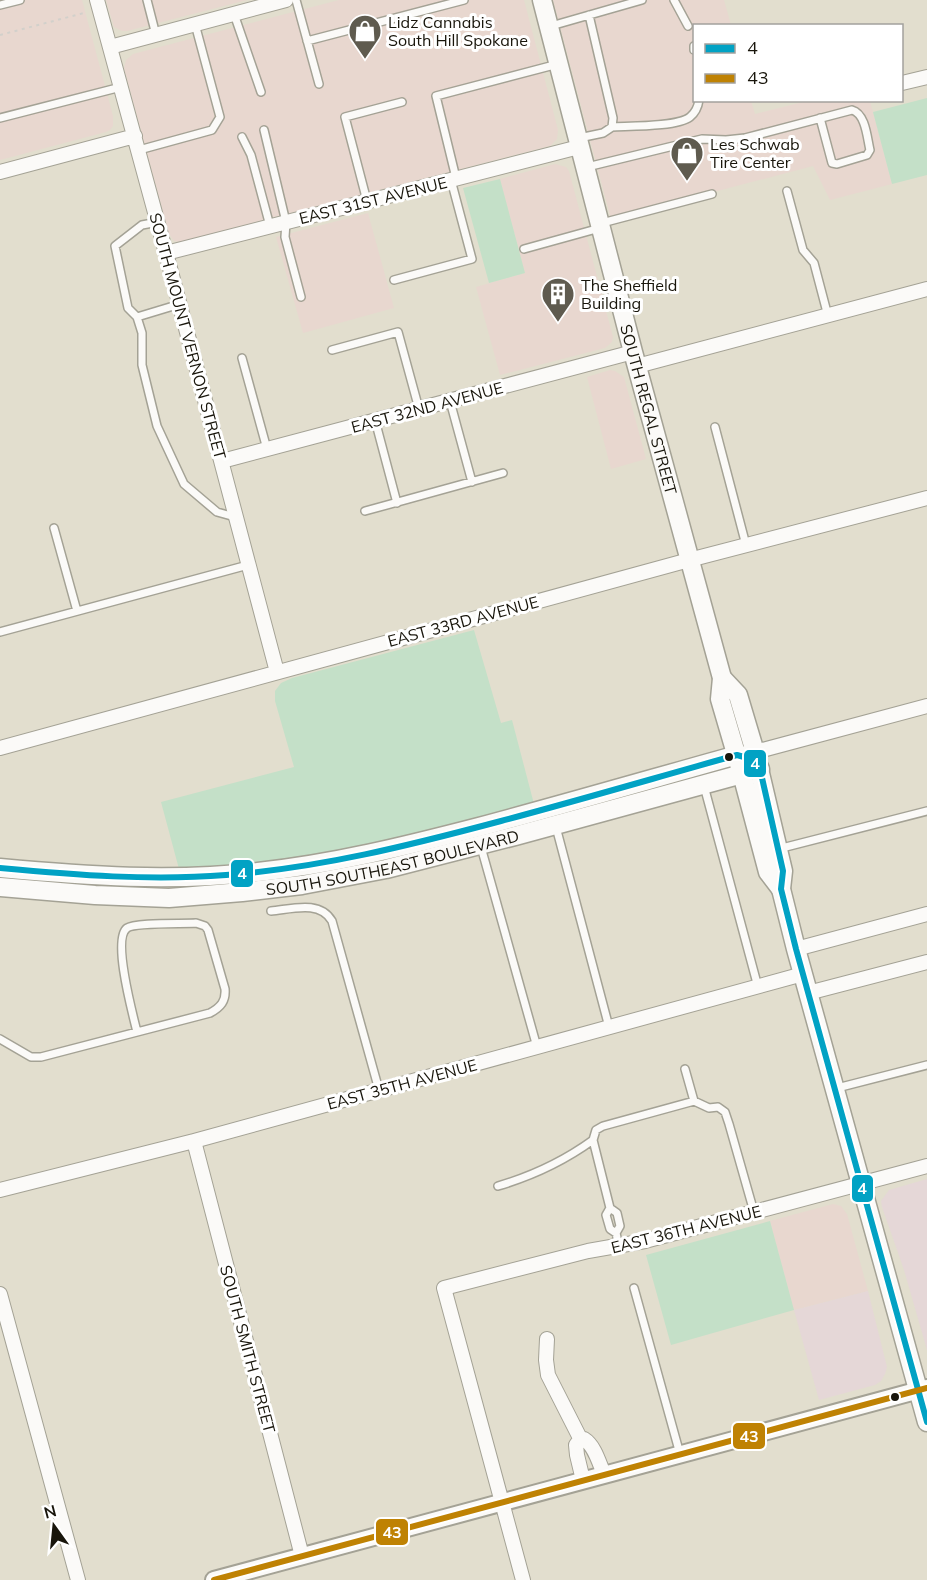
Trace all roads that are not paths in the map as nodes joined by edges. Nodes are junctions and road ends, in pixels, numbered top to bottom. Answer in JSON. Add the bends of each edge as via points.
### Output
{"nodes":[{"id":1,"x":20,"y":0,"type":"edge"},
{"id":2,"x":97,"y":0,"type":"edge"},
{"id":3,"x":147,"y":0,"type":"edge"},
{"id":4,"x":296,"y":0,"type":"edge"},
{"id":5,"x":464,"y":0,"type":"edge"},
{"id":6,"x":542,"y":0,"type":"edge"},
{"id":7,"x":642,"y":0,"type":"edge"},
{"id":8,"x":674,"y":0,"type":"edge"},
{"id":9,"x":276,"y":1,"type":"edge"},
{"id":10,"x":437,"y":3,"type":"edge"},
{"id":11,"x":0,"y":5,"type":"edge"},
{"id":12,"x":234,"y":14,"type":"junction"},
{"id":13,"x":589,"y":15,"type":"junction"},
{"id":14,"x":195,"y":24,"type":"junction"},
{"id":15,"x":549,"y":26,"type":"junction"},
{"id":16,"x":688,"y":26,"type":"dead end"},
{"id":17,"x":156,"y":35,"type":"junction"},
{"id":18,"x":307,"y":41,"type":"junction"},
{"id":19,"x":110,"y":47,"type":"junction"},
{"id":20,"x":558,"y":64,"type":"junction"},
{"id":21,"x":927,"y":77,"type":"edge"},
{"id":22,"x":903,"y":83,"type":"edge"},
{"id":23,"x":319,"y":84,"type":"dead end"},
{"id":24,"x":122,"y":87,"type":"junction"},
{"id":25,"x":261,"y":92,"type":"dead end"},
{"id":26,"x":402,"y":102,"type":"dead end"},
{"id":27,"x":699,"y":102,"type":"edge"},
{"id":28,"x":0,"y":118,"type":"edge"},
{"id":29,"x":820,"y":118,"type":"junction"},
{"id":30,"x":612,"y":127,"type":"junction"},
{"id":31,"x":264,"y":130,"type":"dead end"},
{"id":32,"x":135,"y":136,"type":"junction"},
{"id":33,"x":242,"y":136,"type":"dead end"},
{"id":34,"x":578,"y":143,"type":"junction"},
{"id":35,"x":139,"y":150,"type":"junction"},
{"id":36,"x":585,"y":168,"type":"junction"},
{"id":37,"x":0,"y":172,"type":"edge"},
{"id":38,"x":453,"y":179,"type":"junction"},
{"id":39,"x":787,"y":191,"type":"dead end"},
{"id":40,"x":712,"y":194,"type":"dead end"},
{"id":41,"x":367,"y":201,"type":"junction"},
{"id":42,"x":158,"y":222,"type":"junction"},
{"id":43,"x":286,"y":222,"type":"junction"},
{"id":44,"x":270,"y":226,"type":"junction"},
{"id":45,"x":600,"y":226,"type":"junction"},
{"id":46,"x":524,"y":249,"type":"dead end"},
{"id":47,"x":166,"y":253,"type":"junction"},
{"id":48,"x":394,"y":280,"type":"dead end"},
{"id":49,"x":927,"y":289,"type":"edge"},
{"id":50,"x":301,"y":297,"type":"dead end"},
{"id":51,"x":180,"y":304,"type":"junction"},
{"id":52,"x":137,"y":316,"type":"junction"},
{"id":53,"x":828,"y":316,"type":"junction"},
{"id":54,"x":332,"y":350,"type":"dead end"},
{"id":55,"x":242,"y":358,"type":"dead end"},
{"id":56,"x":635,"y":359,"type":"junction"},
{"id":57,"x":450,"y":401,"type":"junction"},
{"id":58,"x":419,"y":409,"type":"junction"},
{"id":59,"x":375,"y":420,"type":"junction"},
{"id":60,"x":715,"y":427,"type":"dead end"},
{"id":61,"x":267,"y":449,"type":"junction"},
{"id":62,"x":222,"y":461,"type":"junction"},
{"id":63,"x":503,"y":473,"type":"dead end"},
{"id":64,"x":472,"y":482,"type":"junction"},
{"id":65,"x":927,"y":498,"type":"edge"},
{"id":66,"x":397,"y":502,"type":"junction"},
{"id":67,"x":365,"y":511,"type":"dead end"},
{"id":68,"x":236,"y":517,"type":"junction"},
{"id":69,"x":54,"y":528,"type":"dead end"},
{"id":70,"x":746,"y":545,"type":"junction"},
{"id":71,"x":689,"y":560,"type":"junction"},
{"id":72,"x":248,"y":565,"type":"junction"},
{"id":73,"x":77,"y":611,"type":"junction"},
{"id":74,"x":0,"y":632,"type":"edge"},
{"id":75,"x":277,"y":672,"type":"junction"},
{"id":76,"x":722,"y":678,"type":"junction"},
{"id":77,"x":927,"y":706,"type":"edge"},
{"id":78,"x":0,"y":748,"type":"edge"},
{"id":79,"x":749,"y":762,"type":"junction"},
{"id":80,"x":704,"y":784,"type":"junction"},
{"id":81,"x":927,"y":811,"type":"edge"},
{"id":82,"x":555,"y":825,"type":"junction"},
{"id":83,"x":480,"y":845,"type":"junction"},
{"id":84,"x":778,"y":849,"type":"junction"},
{"id":85,"x":0,"y":868,"type":"edge"},
{"id":86,"x":0,"y":887,"type":"edge"},
{"id":87,"x":781,"y":889,"type":"junction"},
{"id":88,"x":271,"y":911,"type":"dead end"},
{"id":89,"x":927,"y":914,"type":"edge"},
{"id":90,"x":796,"y":949,"type":"junction"},
{"id":91,"x":927,"y":962,"type":"edge"},
{"id":92,"x":803,"y":974,"type":"junction"},
{"id":93,"x":758,"y":987,"type":"junction"},
{"id":94,"x":808,"y":993,"type":"junction"},
{"id":95,"x":609,"y":1027,"type":"junction"},
{"id":96,"x":137,"y":1032,"type":"junction"},
{"id":97,"x":0,"y":1039,"type":"edge"},
{"id":98,"x":537,"y":1047,"type":"junction"},
{"id":99,"x":927,"y":1065,"type":"edge"},
{"id":100,"x":685,"y":1069,"type":"dead end"},
{"id":101,"x":834,"y":1089,"type":"junction"},
{"id":102,"x":379,"y":1090,"type":"junction"},
{"id":103,"x":694,"y":1101,"type":"junction"},
{"id":104,"x":593,"y":1140,"type":"junction"},
{"id":105,"x":194,"y":1142,"type":"junction"},
{"id":106,"x":927,"y":1166,"type":"edge"},
{"id":107,"x":860,"y":1184,"type":"junction"},
{"id":108,"x":498,"y":1186,"type":"dead end"},
{"id":109,"x":0,"y":1190,"type":"edge"},
{"id":110,"x":754,"y":1212,"type":"junction"},
{"id":111,"x":618,"y":1240,"type":"junction"},
{"id":112,"x":634,"y":1288,"type":"dead end"},
{"id":113,"x":0,"y":1294,"type":"edge"},
{"id":114,"x":547,"y":1339,"type":"dead end"},
{"id":115,"x":923,"y":1389,"type":"edge"},
{"id":116,"x":927,"y":1422,"type":"edge"},
{"id":117,"x":581,"y":1440,"type":"junction"},
{"id":118,"x":680,"y":1454,"type":"junction"},
{"id":119,"x":604,"y":1474,"type":"junction"},
{"id":120,"x":584,"y":1480,"type":"junction"},
{"id":121,"x":502,"y":1502,"type":"junction"},
{"id":122,"x":302,"y":1556,"type":"junction"},
{"id":123,"x":78,"y":1580,"type":"edge"},
{"id":124,"x":214,"y":1580,"type":"edge"},
{"id":125,"x":523,"y":1580,"type":"edge"}],
"edges":[{"from":1,"to":11,"type":"lane"},
{"from":2,"to":19,"type":"street","name":"SOUTH MOUNT VERNON STREET"},
{"from":3,"to":17,"type":"lane"},
{"from":4,"to":18,"type":"lane"},
{"from":5,"to":10,"type":"lane"},
{"from":6,"to":15,"type":"main road","name":"SOUTH REGAL STREET"},
{"from":7,"to":13,"type":"lane"},
{"from":8,"to":16,"type":"lane"},
{"from":9,"to":12,"type":"street"},
{"from":10,"to":18,"type":"lane"},
{"from":12,"to":14,"type":"street"},
{"from":12,"to":25,"type":"lane"},
{"from":13,"to":15,"type":"lane"},
{"from":13,"to":30,"type":"lane"},
{"from":14,"to":17,"type":"street"},
{"from":14,"to":35,"type":"lane","via":[[220,117],[212,130]]},
{"from":15,"to":20,"type":"main road","name":"SOUTH REGAL STREET"},
{"from":17,"to":19,"type":"street"},
{"from":18,"to":23,"type":"lane"},
{"from":19,"to":24,"type":"street","name":"SOUTH MOUNT VERNON STREET"},
{"from":20,"to":34,"type":"main road","name":"SOUTH REGAL STREET"},
{"from":20,"to":38,"type":"lane","via":[[436,96]]},
{"from":21,"to":22,"type":"street"},
{"from":24,"to":28,"type":"lane"},
{"from":24,"to":32,"type":"street","name":"SOUTH MOUNT VERNON STREET"},
{"from":26,"to":41,"type":"lane","via":[[345,117]]},
{"from":27,"to":30,"type":"lane","via":[[689,118],[655,125]]},
{"from":29,"to":29,"type":"lane","via":[[857,111],[870,150],[867,155],[832,163]]},
{"from":29,"to":36,"type":"lane","via":[[745,138],[702,139]]},
{"from":30,"to":34,"type":"lane"},
{"from":31,"to":43,"type":"lane"},
{"from":32,"to":35,"type":"street","name":"SOUTH MOUNT VERNON STREET"},
{"from":32,"to":37,"type":"street"},
{"from":33,"to":44,"type":"lane"},
{"from":34,"to":36,"type":"main road","name":"SOUTH REGAL STREET"},
{"from":34,"to":38,"type":"street","name":"EAST 31ST AVENUE"},
{"from":35,"to":42,"type":"street","name":"SOUTH MOUNT VERNON STREET"},
{"from":36,"to":45,"type":"main road","name":"SOUTH REGAL STREET"},
{"from":38,"to":41,"type":"street","name":"EAST 31ST AVENUE"},
{"from":38,"to":48,"type":"lane","via":[[472,259]]},
{"from":39,"to":53,"type":"lane","via":[[803,250],[814,263]]},
{"from":40,"to":45,"type":"lane"},
{"from":41,"to":43,"type":"street","name":"EAST 31ST AVENUE"},
{"from":42,"to":47,"type":"street","name":"SOUTH MOUNT VERNON STREET"},
{"from":42,"to":52,"type":"lane","via":[[142,225],[115,246],[128,308]]},
{"from":43,"to":44,"type":"street","name":"EAST 31ST AVENUE"},
{"from":43,"to":50,"type":"lane","via":[[285,237]]},
{"from":44,"to":47,"type":"street","name":"EAST 31ST AVENUE"},
{"from":45,"to":46,"type":"lane"},
{"from":45,"to":56,"type":"main road","name":"SOUTH REGAL STREET"},
{"from":47,"to":51,"type":"street","name":"SOUTH MOUNT VERNON STREET"},
{"from":49,"to":53,"type":"street","name":"EAST 32ND AVENUE"},
{"from":51,"to":52,"type":"lane"},
{"from":51,"to":62,"type":"street","name":"SOUTH MOUNT VERNON STREET"},
{"from":52,"to":68,"type":"lane","via":[[142,333],[142,365],[158,426],[184,484],[217,512]]},
{"from":53,"to":56,"type":"street","name":"EAST 32ND AVENUE"},
{"from":54,"to":58,"type":"lane","via":[[398,332]]},
{"from":55,"to":61,"type":"lane"},
{"from":56,"to":57,"type":"street","name":"EAST 32ND AVENUE"},
{"from":56,"to":71,"type":"main road","name":"SOUTH REGAL STREET"},
{"from":57,"to":58,"type":"street","name":"EAST 32ND AVENUE"},
{"from":57,"to":64,"type":"lane"},
{"from":58,"to":59,"type":"street","name":"EAST 32ND AVENUE"},
{"from":59,"to":61,"type":"street","name":"EAST 32ND AVENUE"},
{"from":59,"to":66,"type":"lane"},
{"from":60,"to":70,"type":"lane"},
{"from":61,"to":62,"type":"street","name":"EAST 32ND AVENUE"},
{"from":62,"to":68,"type":"street","name":"SOUTH MOUNT VERNON STREET"},
{"from":63,"to":64,"type":"lane"},
{"from":64,"to":66,"type":"lane"},
{"from":65,"to":70,"type":"street","name":"EAST 33RD AVENUE"},
{"from":66,"to":67,"type":"lane"},
{"from":68,"to":72,"type":"street","name":"SOUTH MOUNT VERNON STREET"},
{"from":69,"to":73,"type":"lane"},
{"from":70,"to":71,"type":"street","name":"EAST 33RD AVENUE"},
{"from":71,"to":75,"type":"street","name":"EAST 33RD AVENUE"},
{"from":71,"to":76,"type":"main road","name":"SOUTH REGAL STREET"},
{"from":72,"to":73,"type":"lane"},
{"from":72,"to":75,"type":"street","name":"SOUTH MOUNT VERNON STREET"},
{"from":73,"to":74,"type":"lane"},
{"from":75,"to":78,"type":"street","name":"EAST 33RD AVENUE"},
{"from":76,"to":79,"type":"main road","name":"SOUTH REGAL STREET","via":[[720,699]]},
{"from":76,"to":79,"type":"main road","name":"SOUTH REGAL STREET","via":[[738,695],[747,728]]},
{"from":77,"to":79,"type":"street"},
{"from":79,"to":80,"type":"main road","name":"SOUTH SOUTHEAST BOULEVARD"},
{"from":79,"to":84,"type":"main road","name":"SOUTH REGAL STREET"},
{"from":79,"to":85,"type":"main road","name":"SOUTH SOUTHEAST BOULEVARD","via":[[397,849],[257,873],[88,876]]},
{"from":79,"to":87,"type":"main road","name":"SOUTH REGAL STREET","via":[[768,872]]},
{"from":80,"to":82,"type":"main road","name":"SOUTH SOUTHEAST BOULEVARD"},
{"from":80,"to":93,"type":"lane"},
{"from":81,"to":84,"type":"lane"},
{"from":82,"to":83,"type":"main road","name":"SOUTH SOUTHEAST BOULEVARD"},
{"from":82,"to":95,"type":"lane"},
{"from":83,"to":86,"type":"main road","name":"SOUTH SOUTHEAST BOULEVARD","via":[[386,869],[242,892],[169,897]]},
{"from":83,"to":98,"type":"lane"},
{"from":84,"to":87,"type":"main road","name":"SOUTH REGAL STREET","via":[[783,871]]},
{"from":87,"to":90,"type":"main road","name":"SOUTH REGAL STREET"},
{"from":88,"to":102,"type":"lane","via":[[309,907],[328,914]]},
{"from":89,"to":90,"type":"street"},
{"from":90,"to":92,"type":"main road","name":"SOUTH REGAL STREET"},
{"from":91,"to":94,"type":"street"},
{"from":92,"to":93,"type":"street","name":"EAST 35TH AVENUE"},
{"from":92,"to":94,"type":"main road","name":"SOUTH REGAL STREET"},
{"from":93,"to":95,"type":"street","name":"EAST 35TH AVENUE"},
{"from":94,"to":101,"type":"main road","name":"SOUTH REGAL STREET"},
{"from":95,"to":98,"type":"street","name":"EAST 35TH AVENUE"},
{"from":96,"to":96,"type":"lane","via":[[210,1013],[223,1003],[225,989],[205,926],[136,925],[123,932],[123,970]]},
{"from":96,"to":97,"type":"lane","via":[[41,1057],[31,1057]]},
{"from":98,"to":102,"type":"street","name":"EAST 35TH AVENUE"},
{"from":99,"to":101,"type":"lane"},
{"from":100,"to":103,"type":"lane"},
{"from":101,"to":107,"type":"main road","name":"SOUTH REGAL STREET"},
{"from":102,"to":105,"type":"street","name":"EAST 35TH AVENUE"},
{"from":103,"to":104,"type":"lane","via":[[603,1125],[596,1130]]},
{"from":103,"to":110,"type":"lane","via":[[725,1112]]},
{"from":104,"to":108,"type":"lane","via":[[522,1179]]},
{"from":104,"to":111,"type":"lane","via":[[610,1208],[617,1212]]},
{"from":105,"to":109,"type":"street","name":"EAST 35TH AVENUE"},
{"from":105,"to":122,"type":"street","name":"SOUTH SMITH STREET"},
{"from":106,"to":107,"type":"street","name":"EAST 36TH AVENUE"},
{"from":107,"to":110,"type":"street","name":"EAST 36TH AVENUE"},
{"from":107,"to":115,"type":"main road","name":"SOUTH REGAL STREET"},
{"from":110,"to":111,"type":"street","name":"EAST 36TH AVENUE","via":[[645,1241]]},
{"from":111,"to":121,"type":"street","name":"EAST 36TH AVENUE","via":[[444,1288]]},
{"from":112,"to":118,"type":"lane"},
{"from":113,"to":123,"type":"street"},
{"from":114,"to":117,"type":"street","via":[[548,1375]]},
{"from":115,"to":116,"type":"main road","name":"SOUTH REGAL STREET"},
{"from":115,"to":118,"type":"street"},
{"from":117,"to":119,"type":"street","via":[[592,1446]]},
{"from":117,"to":120,"type":"street","via":[[576,1445]]},
{"from":118,"to":119,"type":"street"},
{"from":119,"to":120,"type":"street"},
{"from":120,"to":121,"type":"street"},
{"from":121,"to":122,"type":"street"},
{"from":121,"to":125,"type":"street"},
{"from":122,"to":124,"type":"street"}]}
